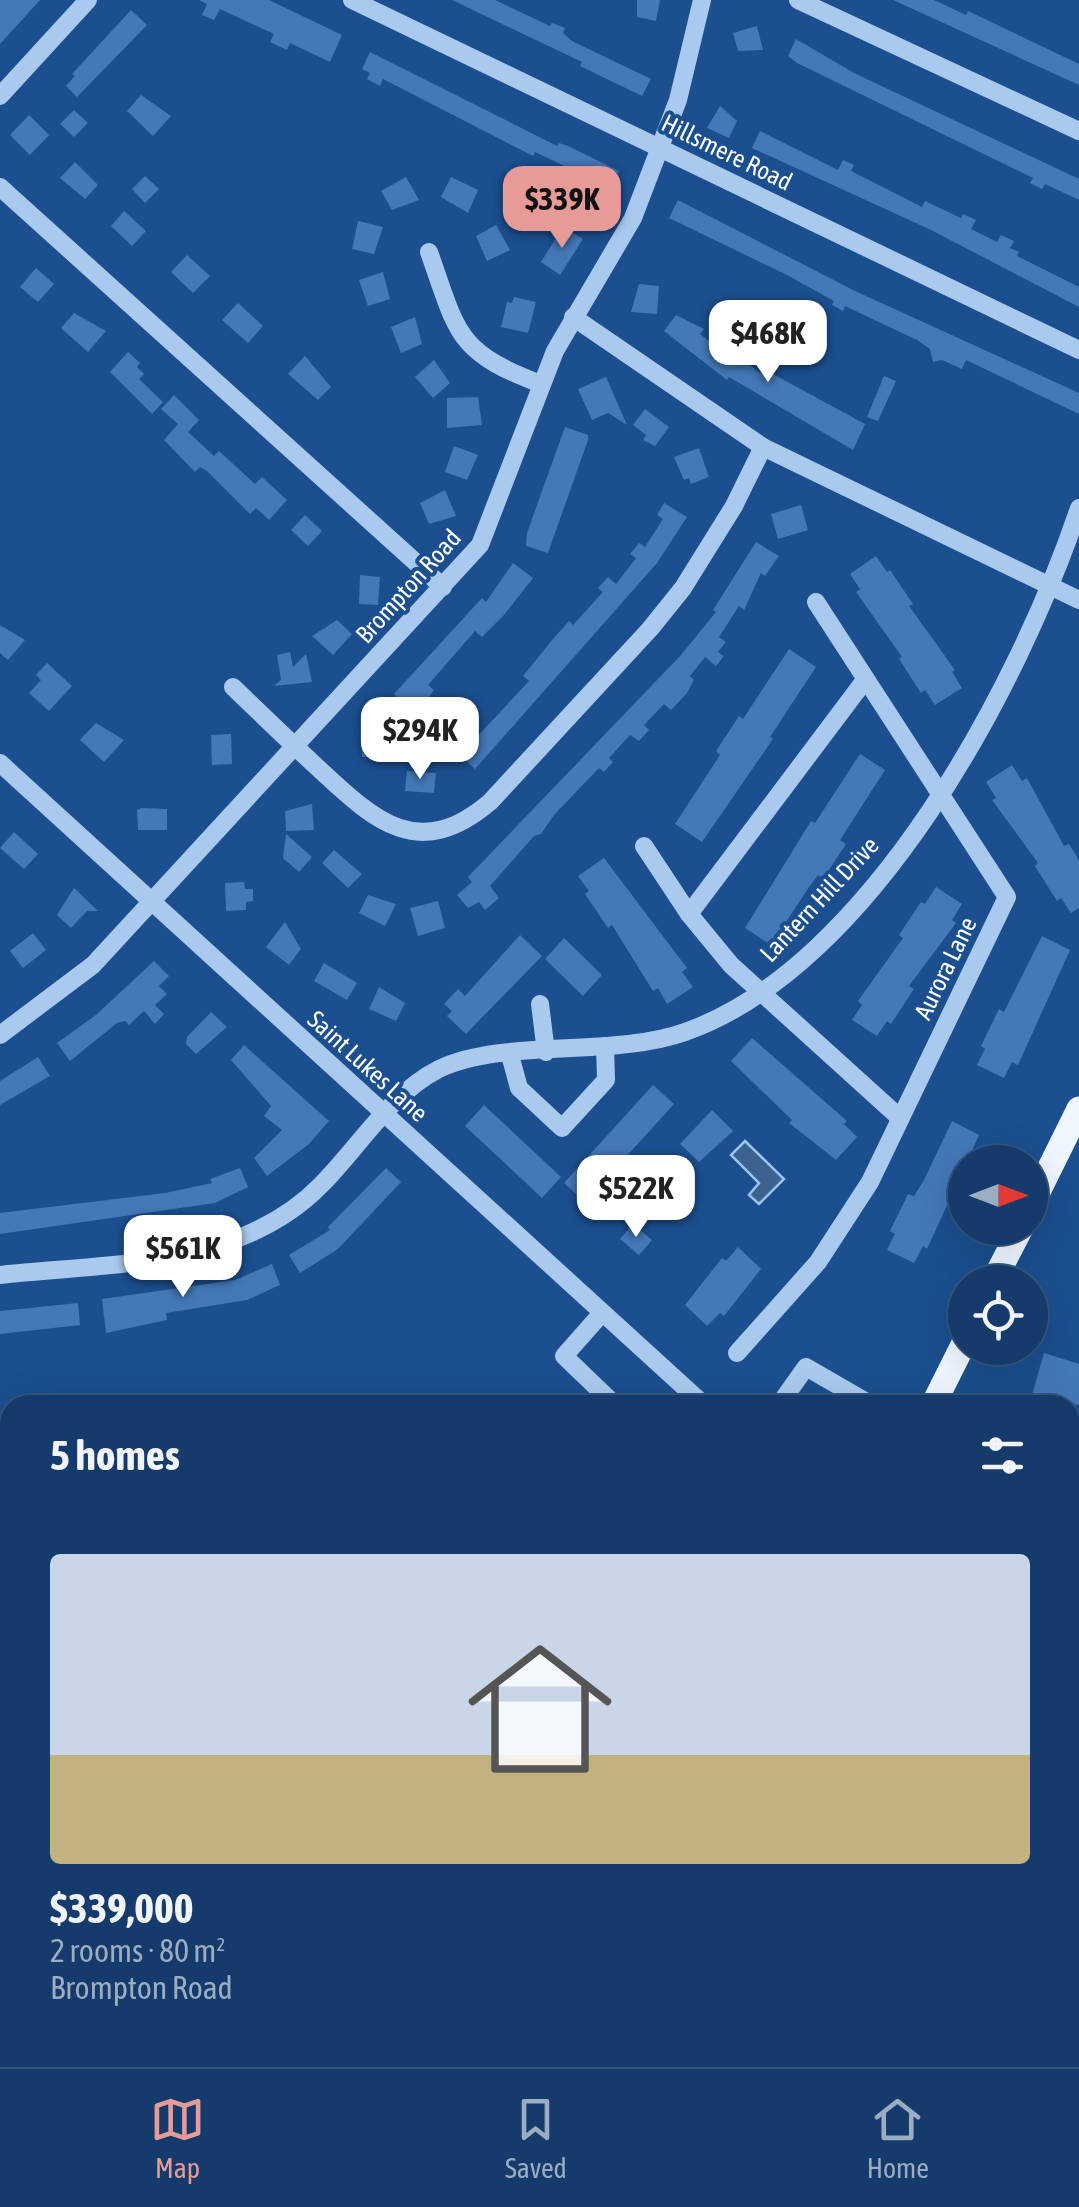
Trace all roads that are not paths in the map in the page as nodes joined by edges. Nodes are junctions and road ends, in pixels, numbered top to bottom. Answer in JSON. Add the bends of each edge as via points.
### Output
{"nodes":[{"id":1,"x":88,"y":0,"type":"edge"},
{"id":2,"x":352,"y":0,"type":"edge"},
{"id":3,"x":702,"y":0,"type":"edge"},
{"id":4,"x":798,"y":0,"type":"edge"},
{"id":5,"x":0,"y":96,"type":"edge"},
{"id":6,"x":1079,"y":131,"type":"edge"},
{"id":7,"x":661,"y":148,"type":"junction"},
{"id":8,"x":0,"y":187,"type":"edge"},
{"id":9,"x":429,"y":252,"type":"dead end"},
{"id":10,"x":573,"y":317,"type":"junction"},
{"id":11,"x":1079,"y":350,"type":"edge"},
{"id":12,"x":541,"y":384,"type":"junction"},
{"id":13,"x":763,"y":447,"type":"junction"},
{"id":14,"x":1079,"y":508,"type":"edge"},
{"id":15,"x":443,"y":586,"type":"junction"},
{"id":16,"x":1051,"y":586,"type":"junction"},
{"id":17,"x":1079,"y":600,"type":"edge"},
{"id":18,"x":816,"y":602,"type":"dead end"},
{"id":19,"x":865,"y":680,"type":"junction"},
{"id":20,"x":233,"y":688,"type":"dead end"},
{"id":21,"x":295,"y":746,"type":"junction"},
{"id":22,"x":0,"y":763,"type":"edge"},
{"id":23,"x":940,"y":795,"type":"junction"},
{"id":24,"x":644,"y":846,"type":"dead end"},
{"id":25,"x":152,"y":904,"type":"junction"},
{"id":26,"x":689,"y":914,"type":"junction"},
{"id":27,"x":760,"y":995,"type":"junction"},
{"id":28,"x":540,"y":1004,"type":"dead end"},
{"id":29,"x":0,"y":1035,"type":"edge"},
{"id":30,"x":605,"y":1046,"type":"junction"},
{"id":31,"x":546,"y":1052,"type":"junction"},
{"id":32,"x":510,"y":1055,"type":"junction"},
{"id":33,"x":1079,"y":1109,"type":"edge"},
{"id":34,"x":384,"y":1115,"type":"junction"},
{"id":35,"x":900,"y":1118,"type":"junction"},
{"id":36,"x":1048,"y":1172,"type":"edge"},
{"id":37,"x":0,"y":1274,"type":"edge"},
{"id":38,"x":602,"y":1313,"type":"junction"},
{"id":39,"x":736,"y":1353,"type":"dead end"},
{"id":40,"x":953,"y":1365,"type":"edge"},
{"id":41,"x":605,"y":1395,"type":"edge"},
{"id":42,"x":693,"y":1395,"type":"edge"},
{"id":43,"x":786,"y":1395,"type":"edge"},
{"id":44,"x":854,"y":1395,"type":"edge"},
{"id":45,"x":939,"y":1395,"type":"edge"}],
"edges":[{"from":1,"to":5,"type":"street"},
{"from":2,"to":7,"type":"street","name":"Hillsmere Road"},
{"from":3,"to":7,"type":"street","name":"Brompton Road"},
{"from":4,"to":6,"type":"street"},
{"from":7,"to":10,"type":"street","name":"Brompton Road","via":[[632,218]]},
{"from":7,"to":11,"type":"street","name":"Hillsmere Road"},
{"from":8,"to":15,"type":"street"},
{"from":9,"to":12,"type":"street","via":[[467,344],[492,366]]},
{"from":10,"to":12,"type":"street","name":"Brompton Road"},
{"from":10,"to":13,"type":"street"},
{"from":12,"to":15,"type":"street","name":"Brompton Road","via":[[490,528]]},
{"from":13,"to":16,"type":"street"},
{"from":13,"to":21,"type":"street","via":[[709,548],[650,630],[474,816],[424,832],[386,826]]},
{"from":14,"to":16,"type":"street","name":"Lantern Hill Drive"},
{"from":15,"to":21,"type":"street","name":"Brompton Road"},
{"from":16,"to":17,"type":"street"},
{"from":16,"to":23,"type":"street","name":"Lantern Hill Drive","via":[[999,700]]},
{"from":18,"to":19,"type":"street","name":"Aurora Lane"},
{"from":19,"to":23,"type":"street","name":"Aurora Lane"},
{"from":19,"to":26,"type":"street"},
{"from":20,"to":21,"type":"street"},
{"from":21,"to":25,"type":"street","name":"Brompton Road"},
{"from":22,"to":25,"type":"street","name":"Saint Lukes Lane"},
{"from":23,"to":27,"type":"street","name":"Lantern Hill Drive","via":[[850,910]]},
{"from":23,"to":35,"type":"street","name":"Aurora Lane","via":[[1007,897]]},
{"from":24,"to":26,"type":"street"},
{"from":25,"to":29,"type":"street","name":"Brompton Road","via":[[70,986]]},
{"from":25,"to":34,"type":"street","name":"Saint Lukes Lane"},
{"from":26,"to":27,"type":"street"},
{"from":27,"to":30,"type":"street","name":"Lantern Hill Drive","via":[[682,1034]]},
{"from":27,"to":35,"type":"street"},
{"from":28,"to":31,"type":"street"},
{"from":30,"to":31,"type":"street","name":"Lantern Hill Drive"},
{"from":30,"to":32,"type":"street","via":[[606,1080],[562,1128],[519,1088]]},
{"from":31,"to":32,"type":"street","name":"Lantern Hill Drive"},
{"from":32,"to":34,"type":"street","name":"Lantern Hill Drive","via":[[443,1067]]},
{"from":33,"to":36,"type":"main road"},
{"from":34,"to":37,"type":"street","name":"Lantern Hill Drive","via":[[294,1209],[242,1238],[176,1256]]},
{"from":34,"to":38,"type":"street","name":"Saint Lukes Lane"},
{"from":35,"to":39,"type":"street","name":"Aurora Lane","via":[[844,1226]]},
{"from":38,"to":41,"type":"street","via":[[564,1356]]},
{"from":38,"to":42,"type":"street","name":"Saint Lukes Lane"},
{"from":40,"to":45,"type":"main road"},
{"from":43,"to":44,"type":"street","via":[[806,1368]]}]}
